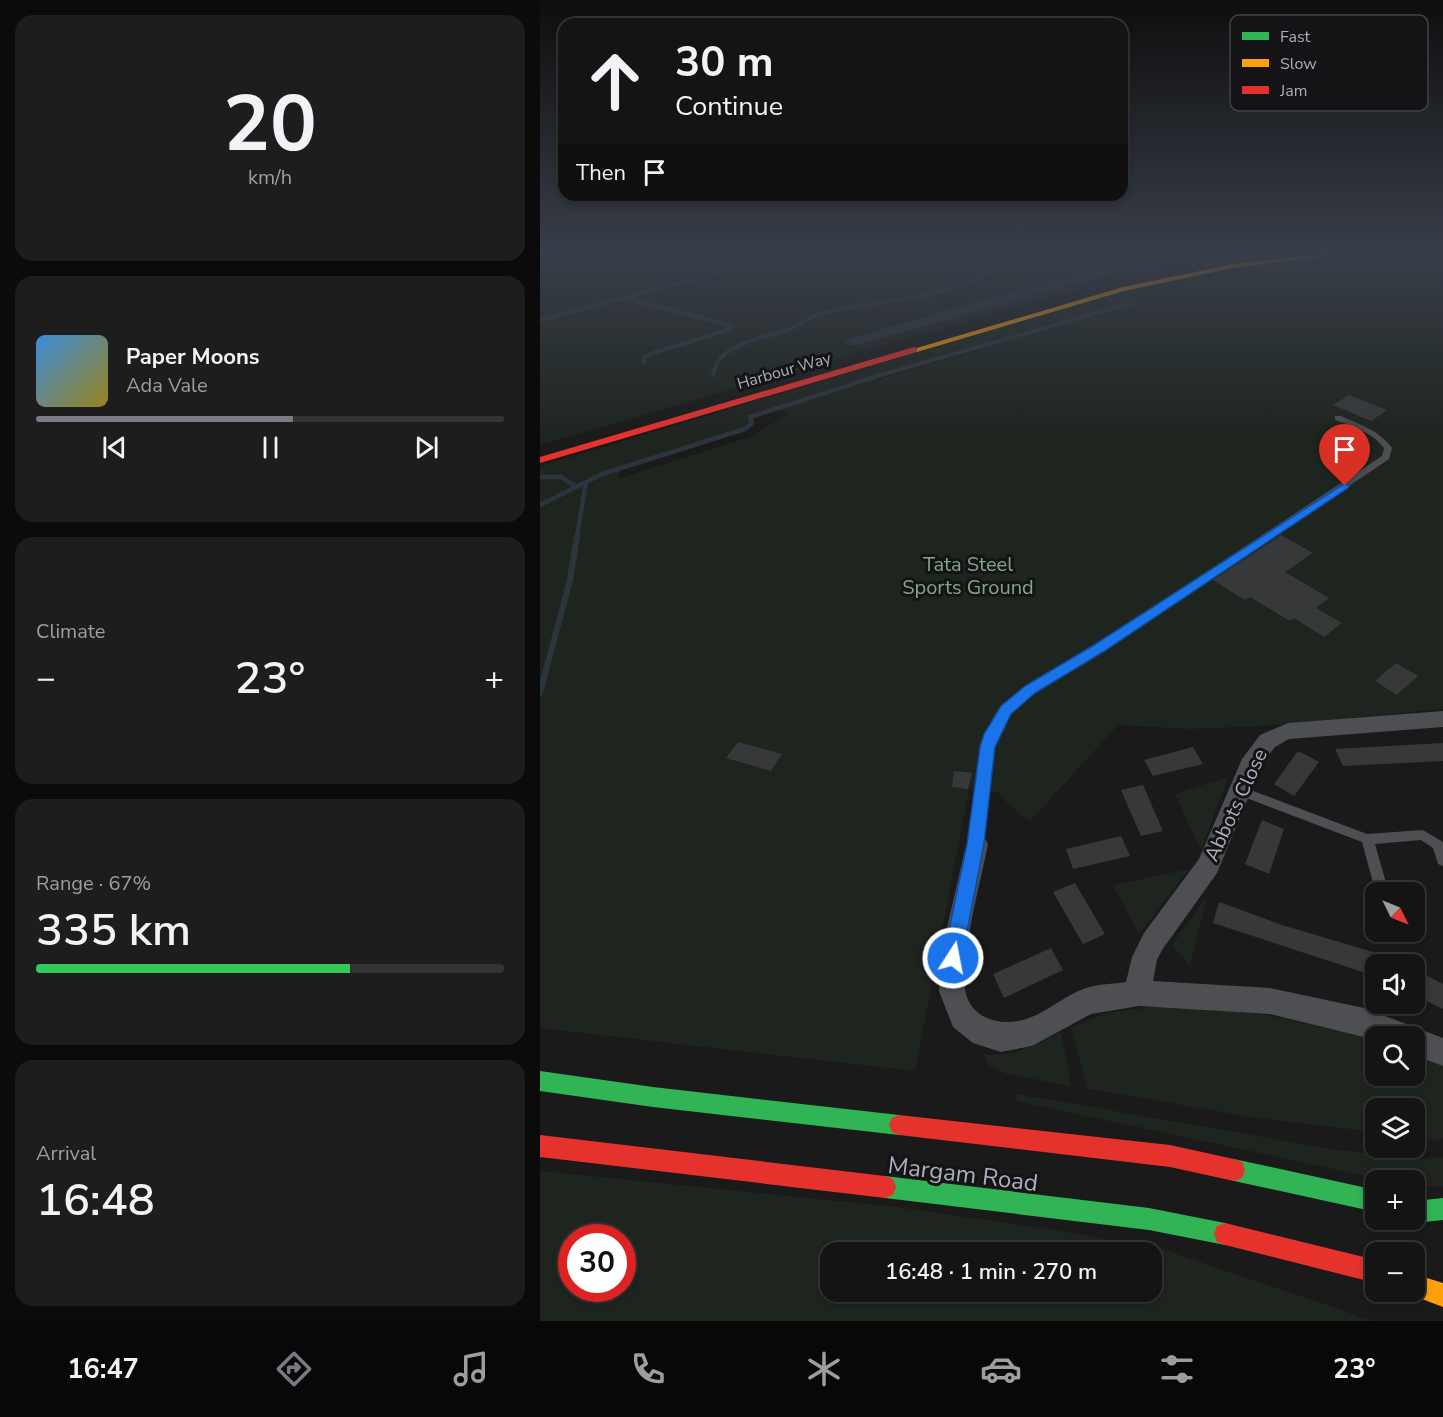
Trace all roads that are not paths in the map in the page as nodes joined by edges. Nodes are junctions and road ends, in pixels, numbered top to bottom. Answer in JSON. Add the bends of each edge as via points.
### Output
{"nodes":[{"id":1,"x":1008,"y":314,"type":"edge"},
{"id":2,"x":1039,"y":314,"type":"edge"},
{"id":3,"x":1338,"y":418,"type":"dead end"},
{"id":4,"x":540,"y":449,"type":"edge"},
{"id":5,"x":540,"y":460,"type":"edge"},
{"id":6,"x":1443,"y":719,"type":"edge"},
{"id":7,"x":1240,"y":791,"type":"junction"},
{"id":8,"x":1367,"y":839,"type":"junction"},
{"id":9,"x":976,"y":844,"type":"joint"},
{"id":10,"x":1443,"y":860,"type":"edge"},
{"id":11,"x":1379,"y":882,"type":"edge"},
{"id":12,"x":1139,"y":993,"type":"junction"},
{"id":13,"x":1375,"y":1026,"type":"edge"},
{"id":14,"x":1425,"y":1045,"type":"edge"},
{"id":15,"x":1443,"y":1052,"type":"edge"},
{"id":16,"x":540,"y":1081,"type":"edge"},
{"id":17,"x":540,"y":1146,"type":"edge"},
{"id":18,"x":1365,"y":1199,"type":"edge"},
{"id":19,"x":1443,"y":1209,"type":"edge"},
{"id":20,"x":1425,"y":1211,"type":"edge"},
{"id":21,"x":1365,"y":1269,"type":"edge"},
{"id":22,"x":1425,"y":1290,"type":"edge"},
{"id":23,"x":1443,"y":1296,"type":"edge"}],
"edges":[{"from":1,"to":4,"type":"main road","name":"Harbour Way"},
{"from":2,"to":5,"type":"main road","name":"Harbour Way"},
{"from":3,"to":9,"type":"lane","via":[[1382,440],[1388,448],[1386,457],[1030,690],[1006,710],[987,747]]},
{"from":6,"to":7,"type":"street","name":"Abbots Close","via":[[1288,731],[1272,736],[1253,759]]},
{"from":7,"to":8,"type":"lane"},
{"from":7,"to":12,"type":"street","name":"Abbots Close","via":[[1208,866],[1150,946],[1138,976]]},
{"from":8,"to":10,"type":"lane","via":[[1423,835],[1438,845]]},
{"from":8,"to":11,"type":"lane"},
{"from":9,"to":12,"type":"street","via":[[953,958],[952,991],[963,1017],[983,1033],[1001,1038],[1032,1032],[1087,1001]]},
{"from":12,"to":13,"type":"street","via":[[1270,1001]]},
{"from":14,"to":15,"type":"street"},
{"from":16,"to":18,"type":"main road","name":"Margam Road","via":[[1170,1156]]},
{"from":17,"to":21,"type":"main road","name":"Margam Road","via":[[1149,1219],[1255,1240]]},
{"from":19,"to":20,"type":"main road"},
{"from":22,"to":23,"type":"main road"}]}
